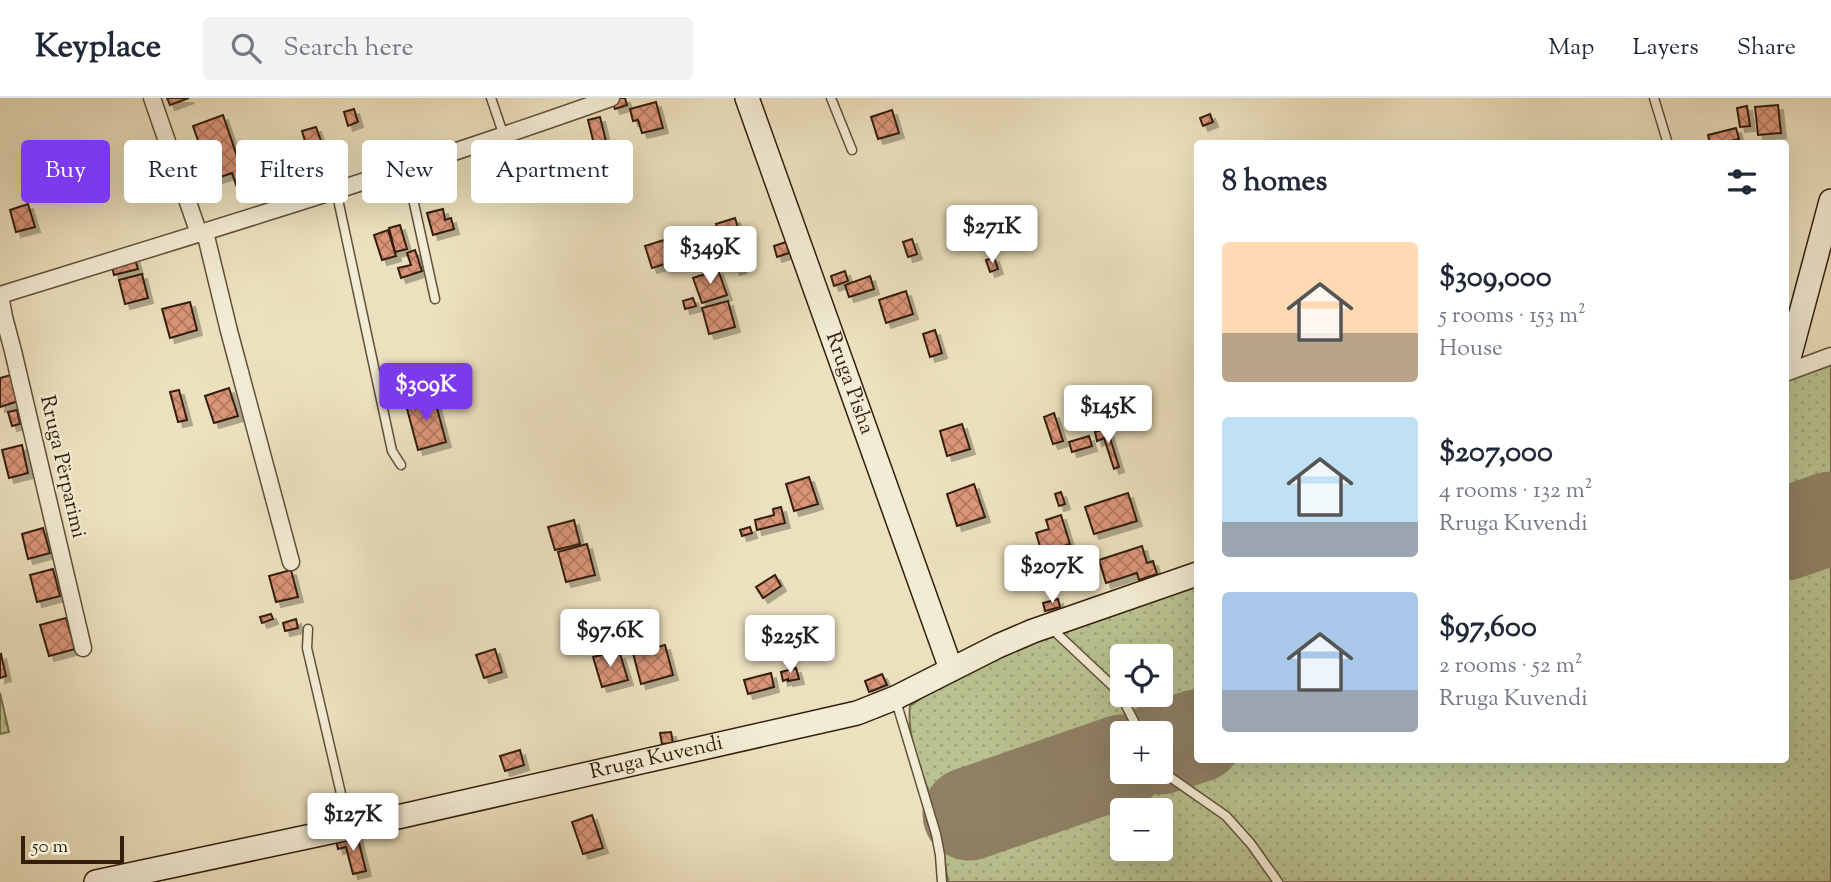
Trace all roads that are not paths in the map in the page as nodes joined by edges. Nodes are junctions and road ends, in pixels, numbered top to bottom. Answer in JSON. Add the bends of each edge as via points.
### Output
{"nodes":[{"id":1,"x":152,"y":98,"type":"edge"},
{"id":2,"x":491,"y":98,"type":"edge"},
{"id":3,"x":611,"y":98,"type":"edge"},
{"id":4,"x":747,"y":98,"type":"edge"},
{"id":5,"x":831,"y":98,"type":"edge"},
{"id":6,"x":1654,"y":98,"type":"edge"},
{"id":7,"x":504,"y":136,"type":"junction"},
{"id":8,"x":1667,"y":140,"type":"edge"},
{"id":9,"x":852,"y":150,"type":"dead end"},
{"id":10,"x":457,"y":151,"type":"edge"},
{"id":11,"x":1831,"y":201,"type":"edge"},
{"id":12,"x":295,"y":203,"type":"edge"},
{"id":13,"x":339,"y":203,"type":"edge"},
{"id":14,"x":414,"y":203,"type":"edge"},
{"id":15,"x":202,"y":233,"type":"junction"},
{"id":16,"x":0,"y":295,"type":"edge"},
{"id":17,"x":435,"y":299,"type":"dead end"},
{"id":18,"x":1831,"y":356,"type":"edge"},
{"id":19,"x":1789,"y":358,"type":"edge"},
{"id":20,"x":1789,"y":372,"type":"edge"},
{"id":21,"x":401,"y":465,"type":"dead end"},
{"id":22,"x":291,"y":562,"type":"dead end"},
{"id":23,"x":1194,"y":575,"type":"edge"},
{"id":24,"x":1048,"y":626,"type":"junction"},
{"id":25,"x":308,"y":629,"type":"dead end"},
{"id":26,"x":83,"y":648,"type":"dead end"},
{"id":27,"x":951,"y":669,"type":"junction"},
{"id":28,"x":895,"y":698,"type":"junction"},
{"id":29,"x":1134,"y":721,"type":"edge"},
{"id":30,"x":1173,"y":779,"type":"edge"},
{"id":31,"x":349,"y":828,"type":"junction"},
{"id":32,"x":96,"y":882,"type":"edge"},
{"id":33,"x":942,"y":882,"type":"edge"},
{"id":34,"x":1278,"y":882,"type":"edge"}],
"edges":[{"from":1,"to":15,"type":"street"},
{"from":2,"to":7,"type":"lane"},
{"from":3,"to":7,"type":"street","name":"Rruga Përparimi"},
{"from":4,"to":27,"type":"street","name":"Rruga Pisha"},
{"from":5,"to":9,"type":"lane"},
{"from":6,"to":8,"type":"lane"},
{"from":7,"to":10,"type":"street","name":"Rruga Përparimi"},
{"from":11,"to":19,"type":"street"},
{"from":12,"to":15,"type":"street","name":"Rruga Përparimi"},
{"from":13,"to":21,"type":"lane","via":[[392,452]]},
{"from":14,"to":17,"type":"lane"},
{"from":15,"to":16,"type":"street","name":"Rruga Përparimi"},
{"from":15,"to":22,"type":"street"},
{"from":16,"to":26,"type":"street","name":"Rruga Përparimi"},
{"from":18,"to":20,"type":"street"},
{"from":23,"to":24,"type":"street","name":"Rruga Kuvendi"},
{"from":24,"to":27,"type":"street","name":"Rruga Kuvendi"},
{"from":24,"to":29,"type":"lane","via":[[1119,692]]},
{"from":25,"to":31,"type":"lane","via":[[307,648]]},
{"from":27,"to":28,"type":"street","name":"Rruga Kuvendi"},
{"from":28,"to":31,"type":"street","name":"Rruga Kuvendi","via":[[857,713]]},
{"from":28,"to":33,"type":"lane","via":[[936,834]]},
{"from":30,"to":34,"type":"lane","via":[[1226,816]]},
{"from":31,"to":32,"type":"street","name":"Rruga Kuvendi"}]}
